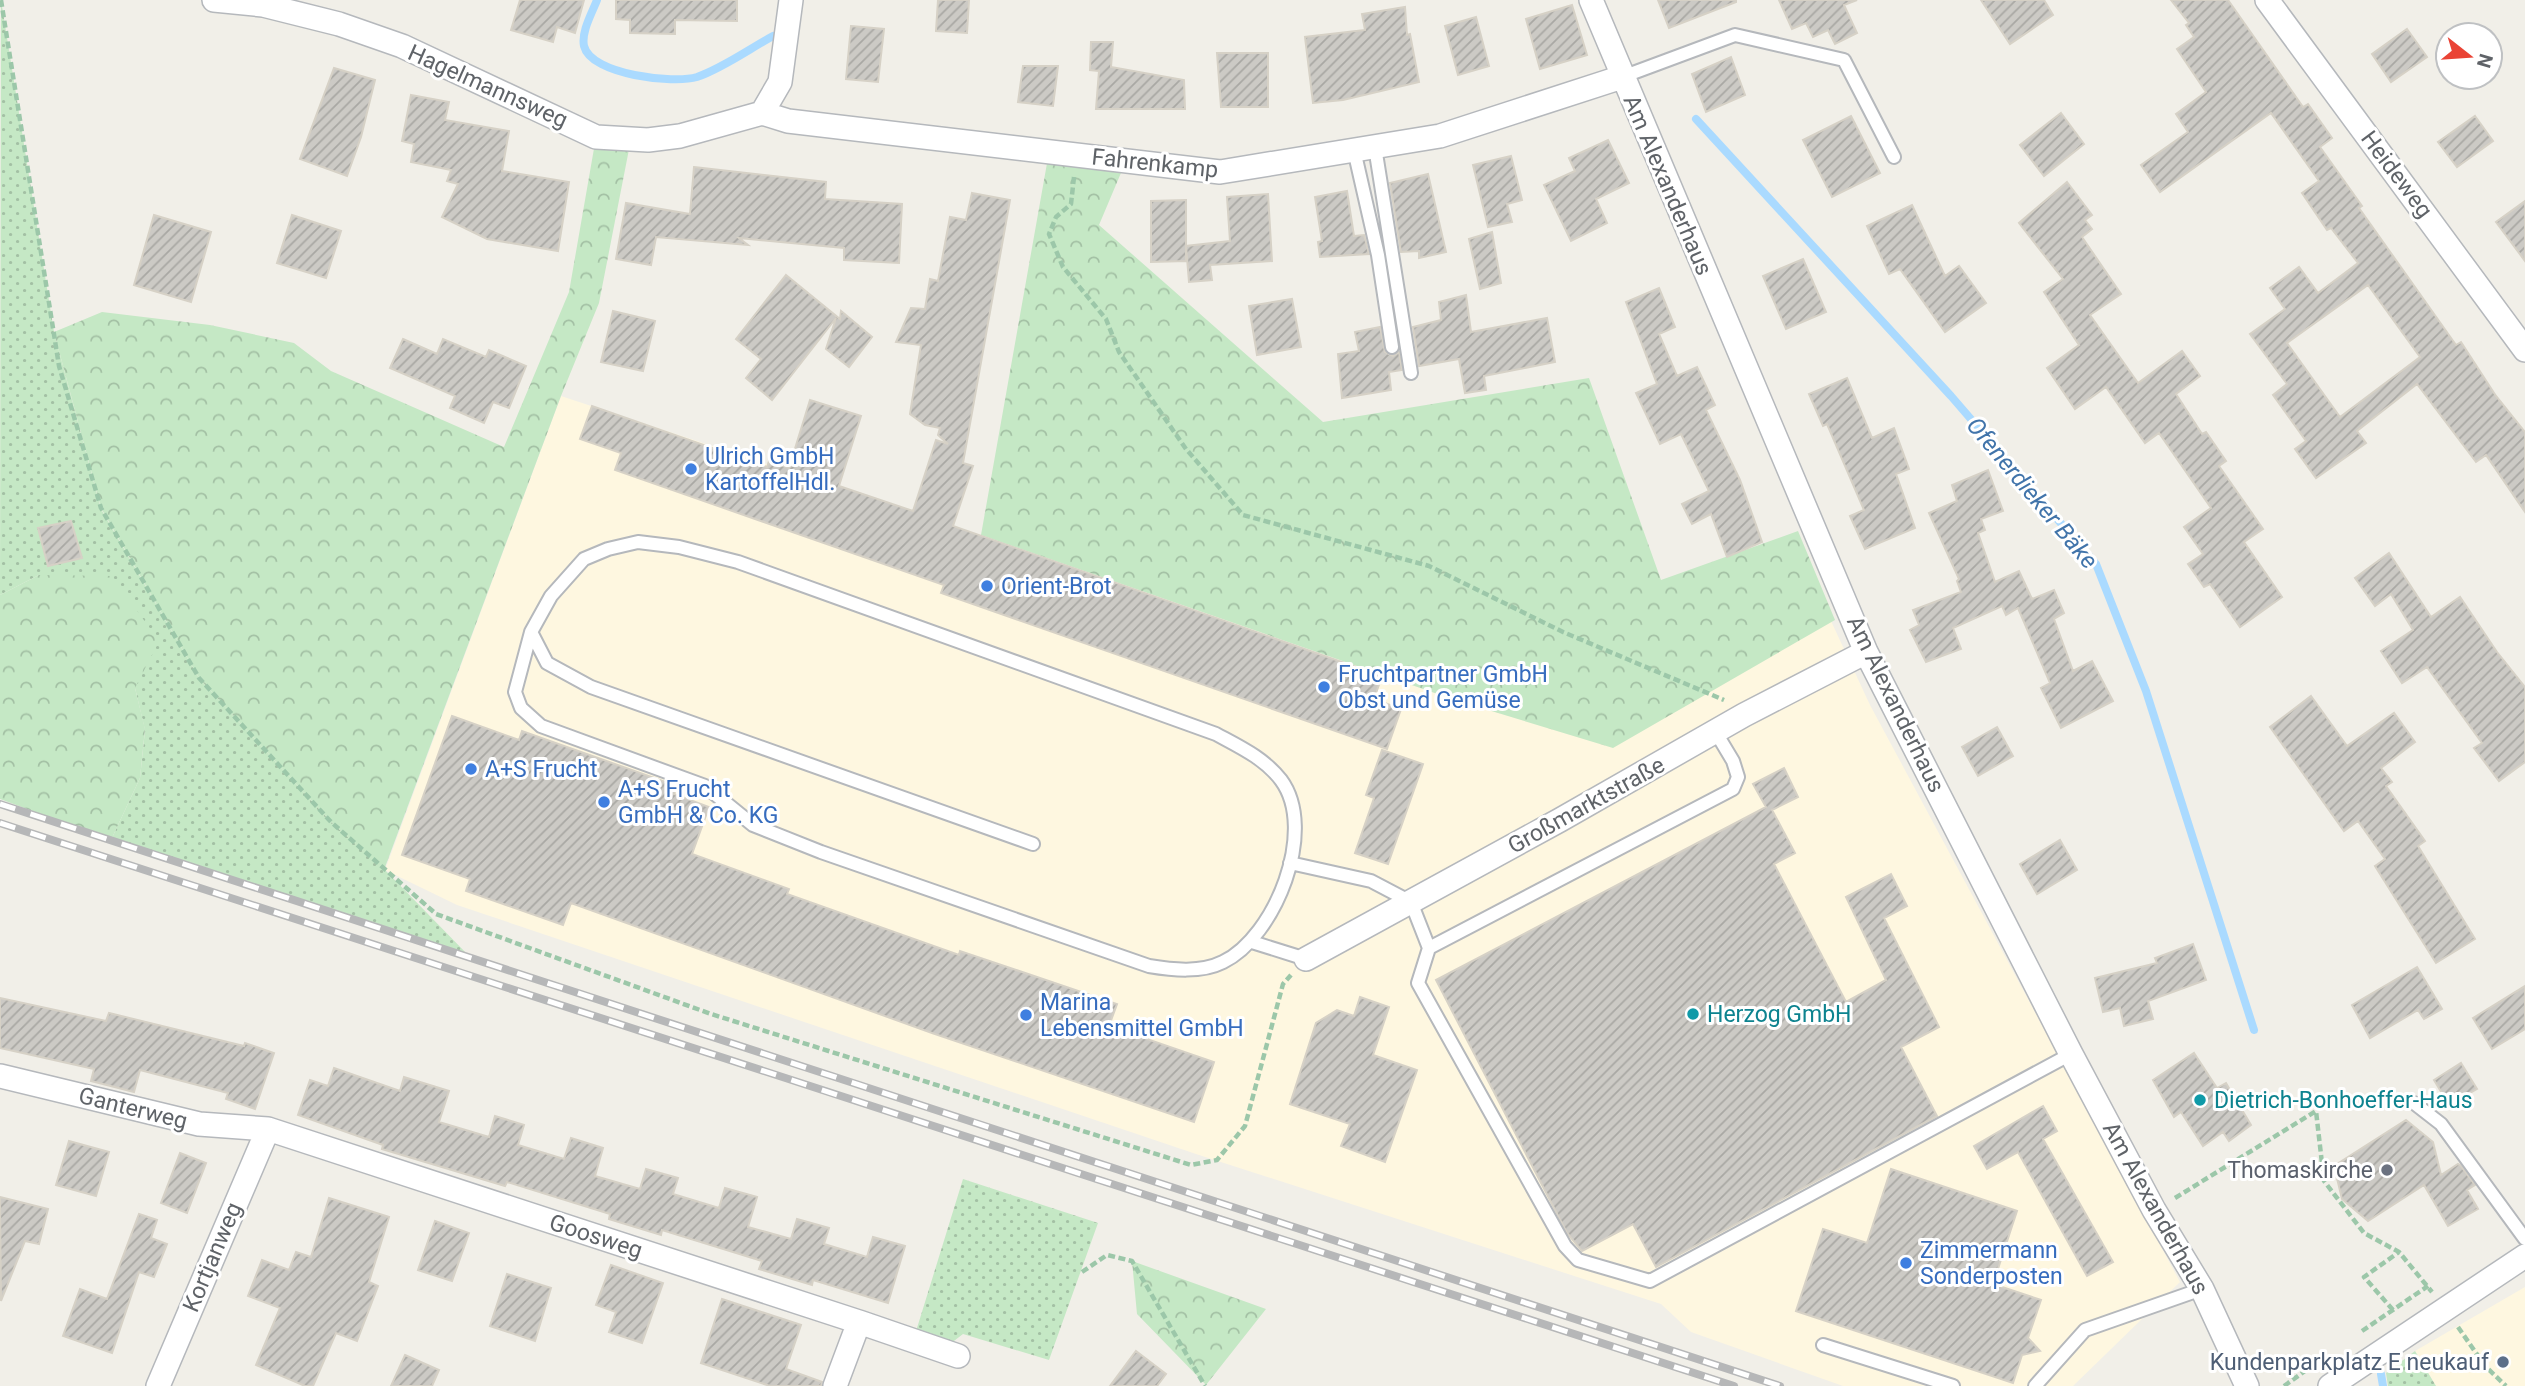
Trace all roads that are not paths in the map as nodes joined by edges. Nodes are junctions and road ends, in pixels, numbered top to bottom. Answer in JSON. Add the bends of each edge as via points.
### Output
{"nodes":[{"id":1,"x":214,"y":0,"type":"edge"},
{"id":2,"x":790,"y":0,"type":"edge"},
{"id":3,"x":1591,"y":0,"type":"edge"},
{"id":4,"x":2267,"y":0,"type":"edge"},
{"id":5,"x":1622,"y":77,"type":"junction"},
{"id":6,"x":762,"y":113,"type":"junction"},
{"id":7,"x":1364,"y":149,"type":"junction"},
{"id":8,"x":1894,"y":157,"type":"dead end"},
{"id":9,"x":1392,"y":347,"type":"dead end"},
{"id":10,"x":2525,"y":350,"type":"edge"},
{"id":11,"x":1411,"y":373,"type":"dead end"},
{"id":12,"x":531,"y":632,"type":"junction"},
{"id":13,"x":1867,"y":652,"type":"junction"},
{"id":14,"x":1715,"y":731,"type":"junction"},
{"id":15,"x":1033,"y":844,"type":"dead end"},
{"id":16,"x":1290,"y":863,"type":"junction"},
{"id":17,"x":1411,"y":902,"type":"junction"},
{"id":18,"x":1252,"y":942,"type":"junction"},
{"id":19,"x":1429,"y":948,"type":"junction"},
{"id":20,"x":1306,"y":959,"type":"joint"},
{"id":21,"x":2071,"y":1054,"type":"junction"},
{"id":22,"x":0,"y":1076,"type":"edge"},
{"id":23,"x":2414,"y":1103,"type":"dead end"},
{"id":24,"x":268,"y":1129,"type":"junction"},
{"id":25,"x":2525,"y":1239,"type":"edge"},
{"id":26,"x":2525,"y":1256,"type":"edge"},
{"id":27,"x":2202,"y":1289,"type":"junction"},
{"id":28,"x":859,"y":1322,"type":"junction"},
{"id":29,"x":1823,"y":1345,"type":"dead end"},
{"id":30,"x":958,"y":1356,"type":"dead end"},
{"id":31,"x":159,"y":1386,"type":"edge"},
{"id":32,"x":835,"y":1386,"type":"edge"},
{"id":33,"x":1953,"y":1386,"type":"edge"},
{"id":34,"x":2035,"y":1386,"type":"edge"},
{"id":35,"x":2247,"y":1386,"type":"edge"},
{"id":36,"x":2330,"y":1386,"type":"edge"}],
"edges":[{"from":1,"to":6,"type":"street","name":"Hagelmannsweg","via":[[263,5],[402,46],[596,136],[648,140],[680,136]]},
{"from":2,"to":6,"type":"street","via":[[780,82]]},
{"from":3,"to":5,"type":"street","name":"Am Alexanderhaus"},
{"from":4,"to":10,"type":"street","name":"Heideweg"},
{"from":5,"to":7,"type":"street","name":"Fahrenkamp","via":[[1440,136]]},
{"from":5,"to":8,"type":"lane","via":[[1735,35],[1844,60]]},
{"from":5,"to":13,"type":"street","name":"Am Alexanderhaus"},
{"from":6,"to":7,"type":"street","name":"Fahrenkamp","via":[[788,121],[1220,172]]},
{"from":7,"to":9,"type":"lane"},
{"from":7,"to":11,"type":"lane"},
{"from":12,"to":15,"type":"lane","via":[[547,663],[591,687]]},
{"from":12,"to":16,"type":"lane","via":[[551,596],[583,559],[608,549],[638,542],[738,562],[1216,734],[1256,755],[1282,782],[1296,820]]},
{"from":12,"to":18,"type":"lane","via":[[515,692],[522,708],[541,726],[705,786],[754,825],[1149,966],[1181,971],[1222,963]]},
{"from":13,"to":14,"type":"street","name":"Großmarktstraße"},
{"from":13,"to":21,"type":"street","name":"Am Alexanderhaus"},
{"from":14,"to":17,"type":"street","name":"Großmarktstraße"},
{"from":14,"to":19,"type":"lane","via":[[1738,777],[1733,789]]},
{"from":16,"to":17,"type":"lane","via":[[1371,881]]},
{"from":16,"to":18,"type":"lane","via":[[1277,906]]},
{"from":17,"to":19,"type":"lane"},
{"from":17,"to":20,"type":"street","name":"Großmarktstraße"},
{"from":18,"to":20,"type":"lane"},
{"from":19,"to":21,"type":"lane","via":[[1418,983],[1565,1246],[1578,1261],[1650,1281]]},
{"from":21,"to":27,"type":"street","name":"Am Alexanderhaus"},
{"from":22,"to":24,"type":"street","name":"Ganterweg","via":[[199,1124]]},
{"from":23,"to":25,"type":"lane","via":[[2441,1124]]},
{"from":24,"to":28,"type":"street","name":"Goosweg"},
{"from":24,"to":31,"type":"street","name":"Kortjanweg"},
{"from":26,"to":36,"type":"street"},
{"from":27,"to":34,"type":"lane","via":[[2085,1330]]},
{"from":27,"to":35,"type":"street","name":"Am Alexanderhaus"},
{"from":28,"to":30,"type":"street","name":"Goosweg"},
{"from":28,"to":32,"type":"street"},
{"from":29,"to":33,"type":"lane"}]}
